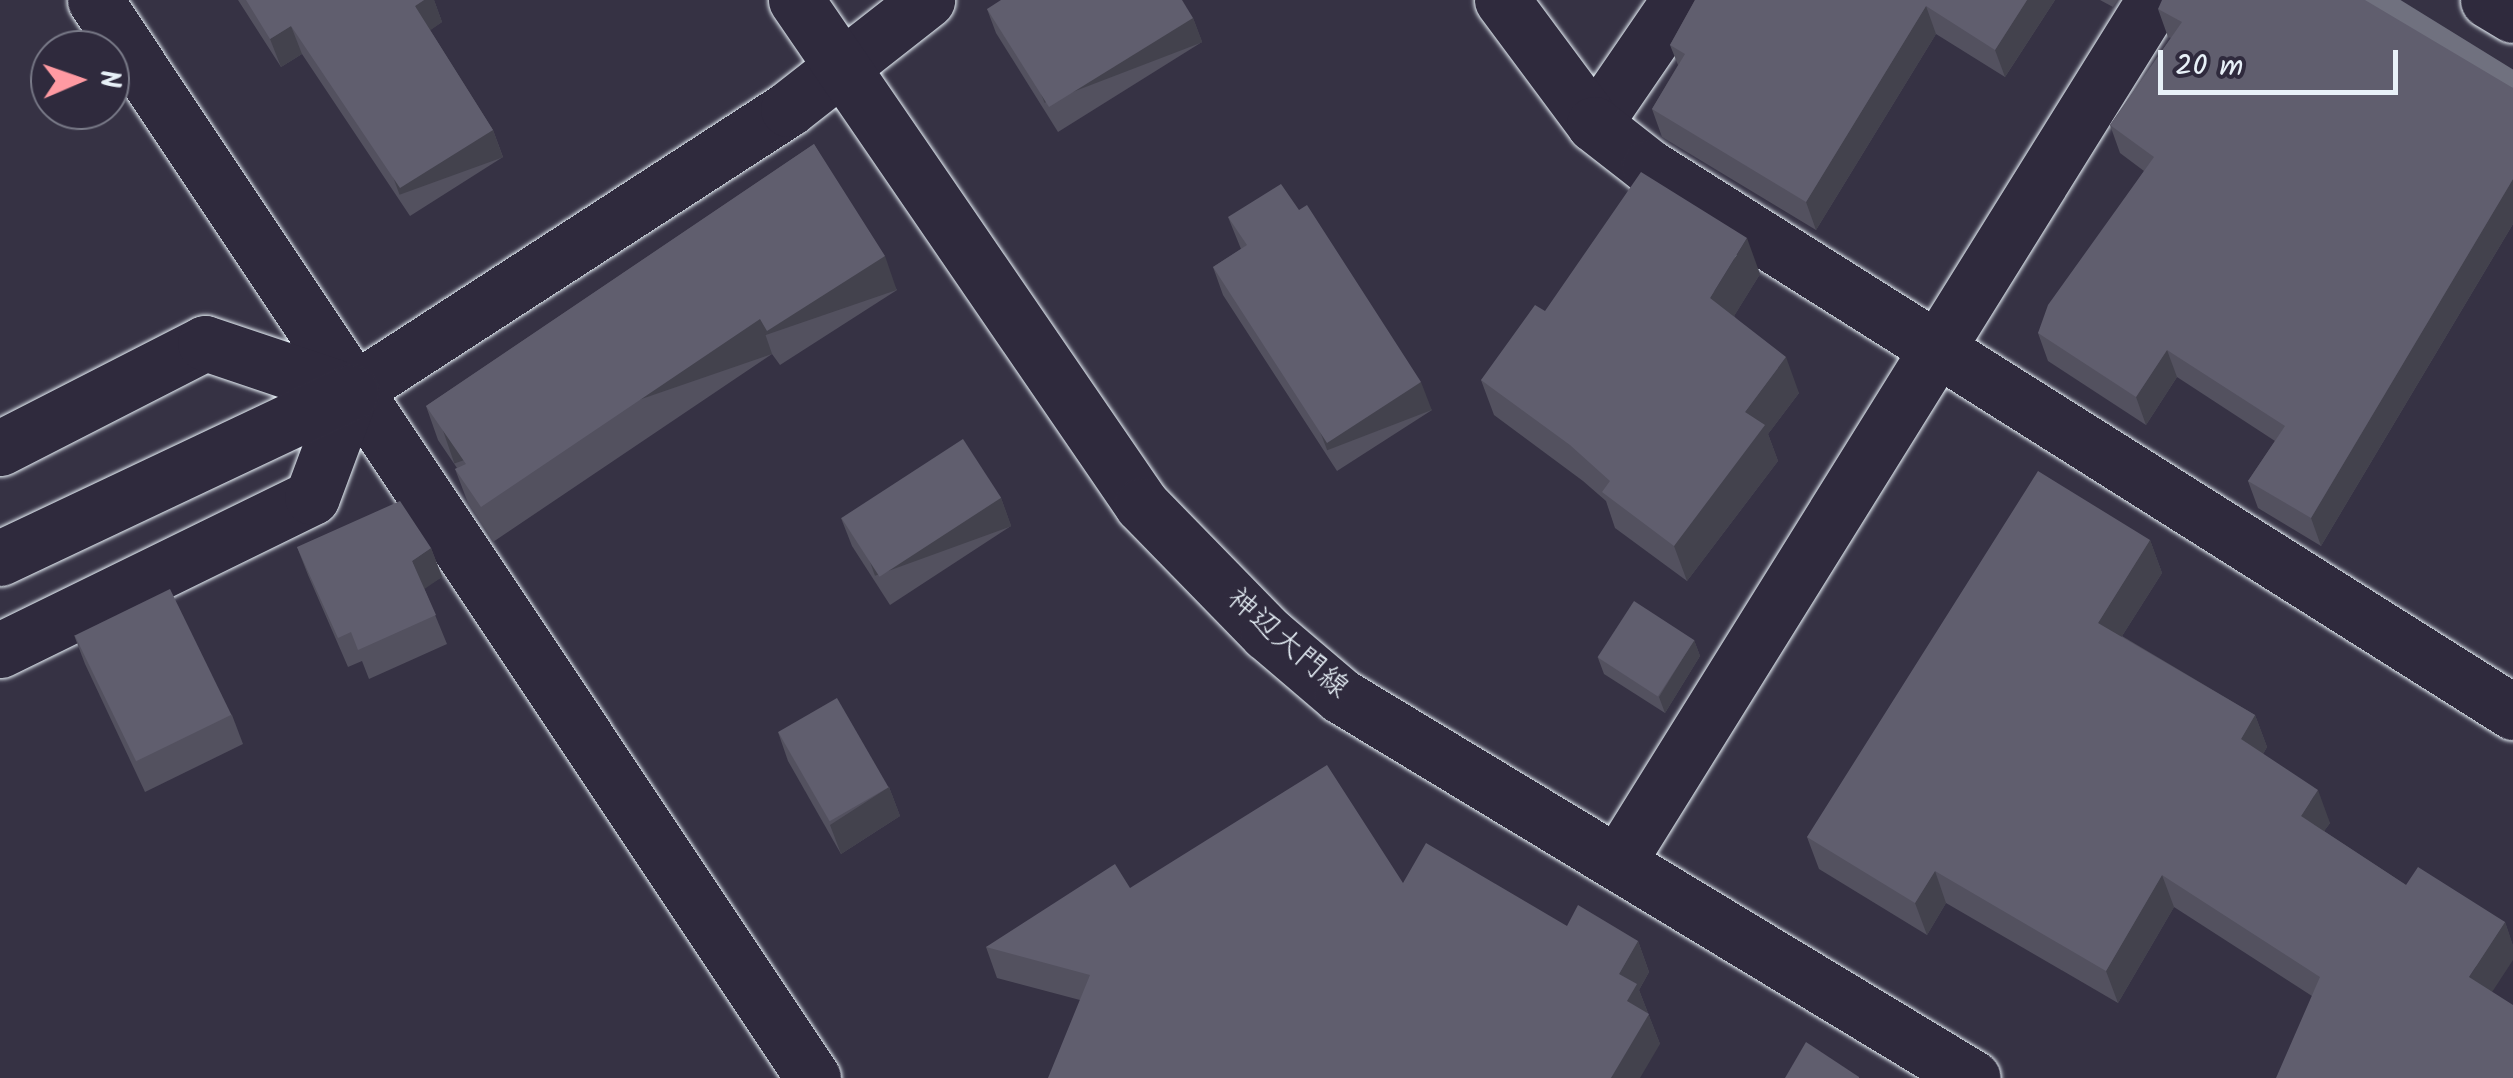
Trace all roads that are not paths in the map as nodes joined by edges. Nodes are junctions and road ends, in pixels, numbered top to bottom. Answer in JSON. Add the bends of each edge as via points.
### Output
{"nodes":[{"id":1,"x":94,"y":0,"type":"edge"},
{"id":2,"x":796,"y":0,"type":"edge"},
{"id":3,"x":926,"y":0,"type":"edge"},
{"id":4,"x":1502,"y":0,"type":"edge"},
{"id":5,"x":1679,"y":0,"type":"edge"},
{"id":6,"x":2154,"y":0,"type":"edge"},
{"id":7,"x":2488,"y":0,"type":"edge"},
{"id":8,"x":2513,"y":15,"type":"edge"},
{"id":9,"x":837,"y":63,"type":"junction"},
{"id":10,"x":1594,"y":124,"type":"junction"},
{"id":11,"x":1938,"y":354,"type":"junction"},
{"id":12,"x":351,"y":392,"type":"junction"},
{"id":13,"x":0,"y":448,"type":"edge"},
{"id":14,"x":0,"y":558,"type":"edge"},
{"id":15,"x":0,"y":650,"type":"edge"},
{"id":16,"x":2513,"y":712,"type":"edge"},
{"id":17,"x":1622,"y":858,"type":"junction"},
{"id":18,"x":1960,"y":1075,"type":"edge"},
{"id":19,"x":813,"y":1078,"type":"edge"}],
"edges":[{"from":1,"to":12,"type":"street"},
{"from":2,"to":9,"type":"street","name":"神辺大門線"},
{"from":3,"to":9,"type":"street"},
{"from":4,"to":10,"type":"street"},
{"from":5,"to":10,"type":"street"},
{"from":6,"to":11,"type":"street"},
{"from":7,"to":8,"type":"street"},
{"from":9,"to":12,"type":"street","via":[[788,109]]},
{"from":9,"to":17,"type":"street","name":"神辺大門線","via":[[1142,505],[1267,633],[1341,696]]},
{"from":10,"to":11,"type":"street"},
{"from":11,"to":16,"type":"street"},
{"from":11,"to":17,"type":"street"},
{"from":12,"to":13,"type":"street","via":[[204,343]]},
{"from":12,"to":14,"type":"street"},
{"from":12,"to":15,"type":"street","via":[[312,496]]},
{"from":12,"to":19,"type":"street"},
{"from":17,"to":18,"type":"street","name":"神辺大門線"}]}
